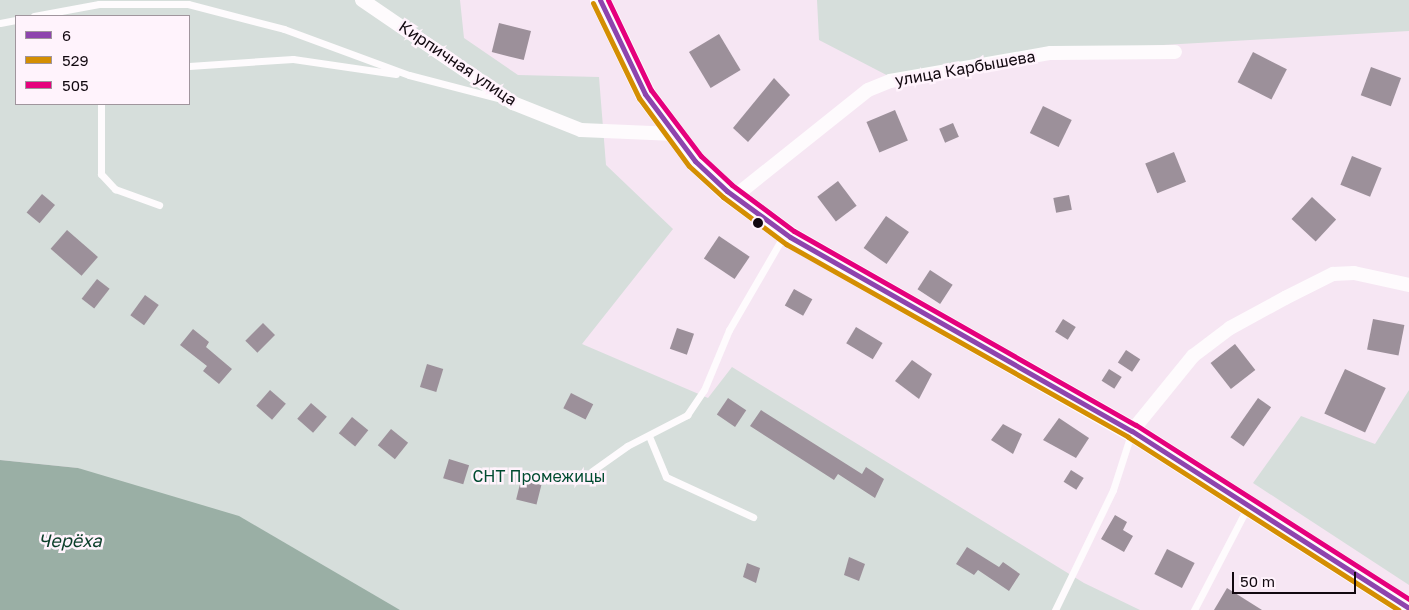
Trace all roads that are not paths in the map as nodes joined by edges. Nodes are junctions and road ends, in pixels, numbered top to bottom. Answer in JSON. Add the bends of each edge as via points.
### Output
{"nodes":[{"id":1,"x":362,"y":0,"type":"edge"},
{"id":2,"x":600,"y":0,"type":"edge"},
{"id":3,"x":39,"y":15,"type":"edge"},
{"id":4,"x":15,"y":20,"type":"edge"},
{"id":5,"x":0,"y":23,"type":"edge"},
{"id":6,"x":1175,"y":52,"type":"dead end"},
{"id":7,"x":190,"y":66,"type":"edge"},
{"id":8,"x":408,"y":76,"type":"junction"},
{"id":9,"x":513,"y":102,"type":"junction"},
{"id":10,"x":101,"y":105,"type":"edge"},
{"id":11,"x":675,"y":134,"type":"junction"},
{"id":12,"x":734,"y":197,"type":"junction"},
{"id":13,"x":159,"y":204,"type":"dead end"},
{"id":14,"x":785,"y":233,"type":"junction"},
{"id":15,"x":1409,"y":285,"type":"edge"},
{"id":16,"x":1132,"y":431,"type":"junction"},
{"id":17,"x":649,"y":436,"type":"junction"},
{"id":18,"x":592,"y":471,"type":"dead end"},
{"id":19,"x":1248,"y":505,"type":"junction"},
{"id":20,"x":753,"y":517,"type":"dead end"},
{"id":21,"x":1409,"y":608,"type":"edge"},
{"id":22,"x":1055,"y":610,"type":"edge"},
{"id":23,"x":1194,"y":610,"type":"edge"}],
"edges":[{"from":1,"to":9,"type":"street","name":"Кирпичная улица"},
{"from":2,"to":11,"type":"main road","via":[[645,94]]},
{"from":3,"to":8,"type":"lane","via":[[99,4],[188,4],[284,28]]},
{"from":4,"to":5,"type":"lane"},
{"from":6,"to":12,"type":"street","name":"улица Карбышева","via":[[1051,53],[890,81],[868,90]]},
{"from":7,"to":8,"type":"lane","via":[[293,59]]},
{"from":8,"to":9,"type":"lane"},
{"from":9,"to":11,"type":"street","name":"Кирпичная улица","via":[[581,130]]},
{"from":10,"to":13,"type":"lane","via":[[101,174],[115,189]]},
{"from":11,"to":12,"type":"main road","via":[[695,161]]},
{"from":12,"to":14,"type":"main road"},
{"from":14,"to":16,"type":"main road"},
{"from":14,"to":17,"type":"lane","via":[[729,330],[704,390],[687,415]]},
{"from":15,"to":16,"type":"street","via":[[1354,273],[1333,274],[1285,298],[1230,328],[1193,356]]},
{"from":16,"to":19,"type":"main road"},
{"from":16,"to":22,"type":"lane","via":[[1113,490]]},
{"from":17,"to":18,"type":"lane"},
{"from":17,"to":20,"type":"lane","via":[[666,477]]},
{"from":19,"to":21,"type":"main road"},
{"from":19,"to":23,"type":"lane"}]}
